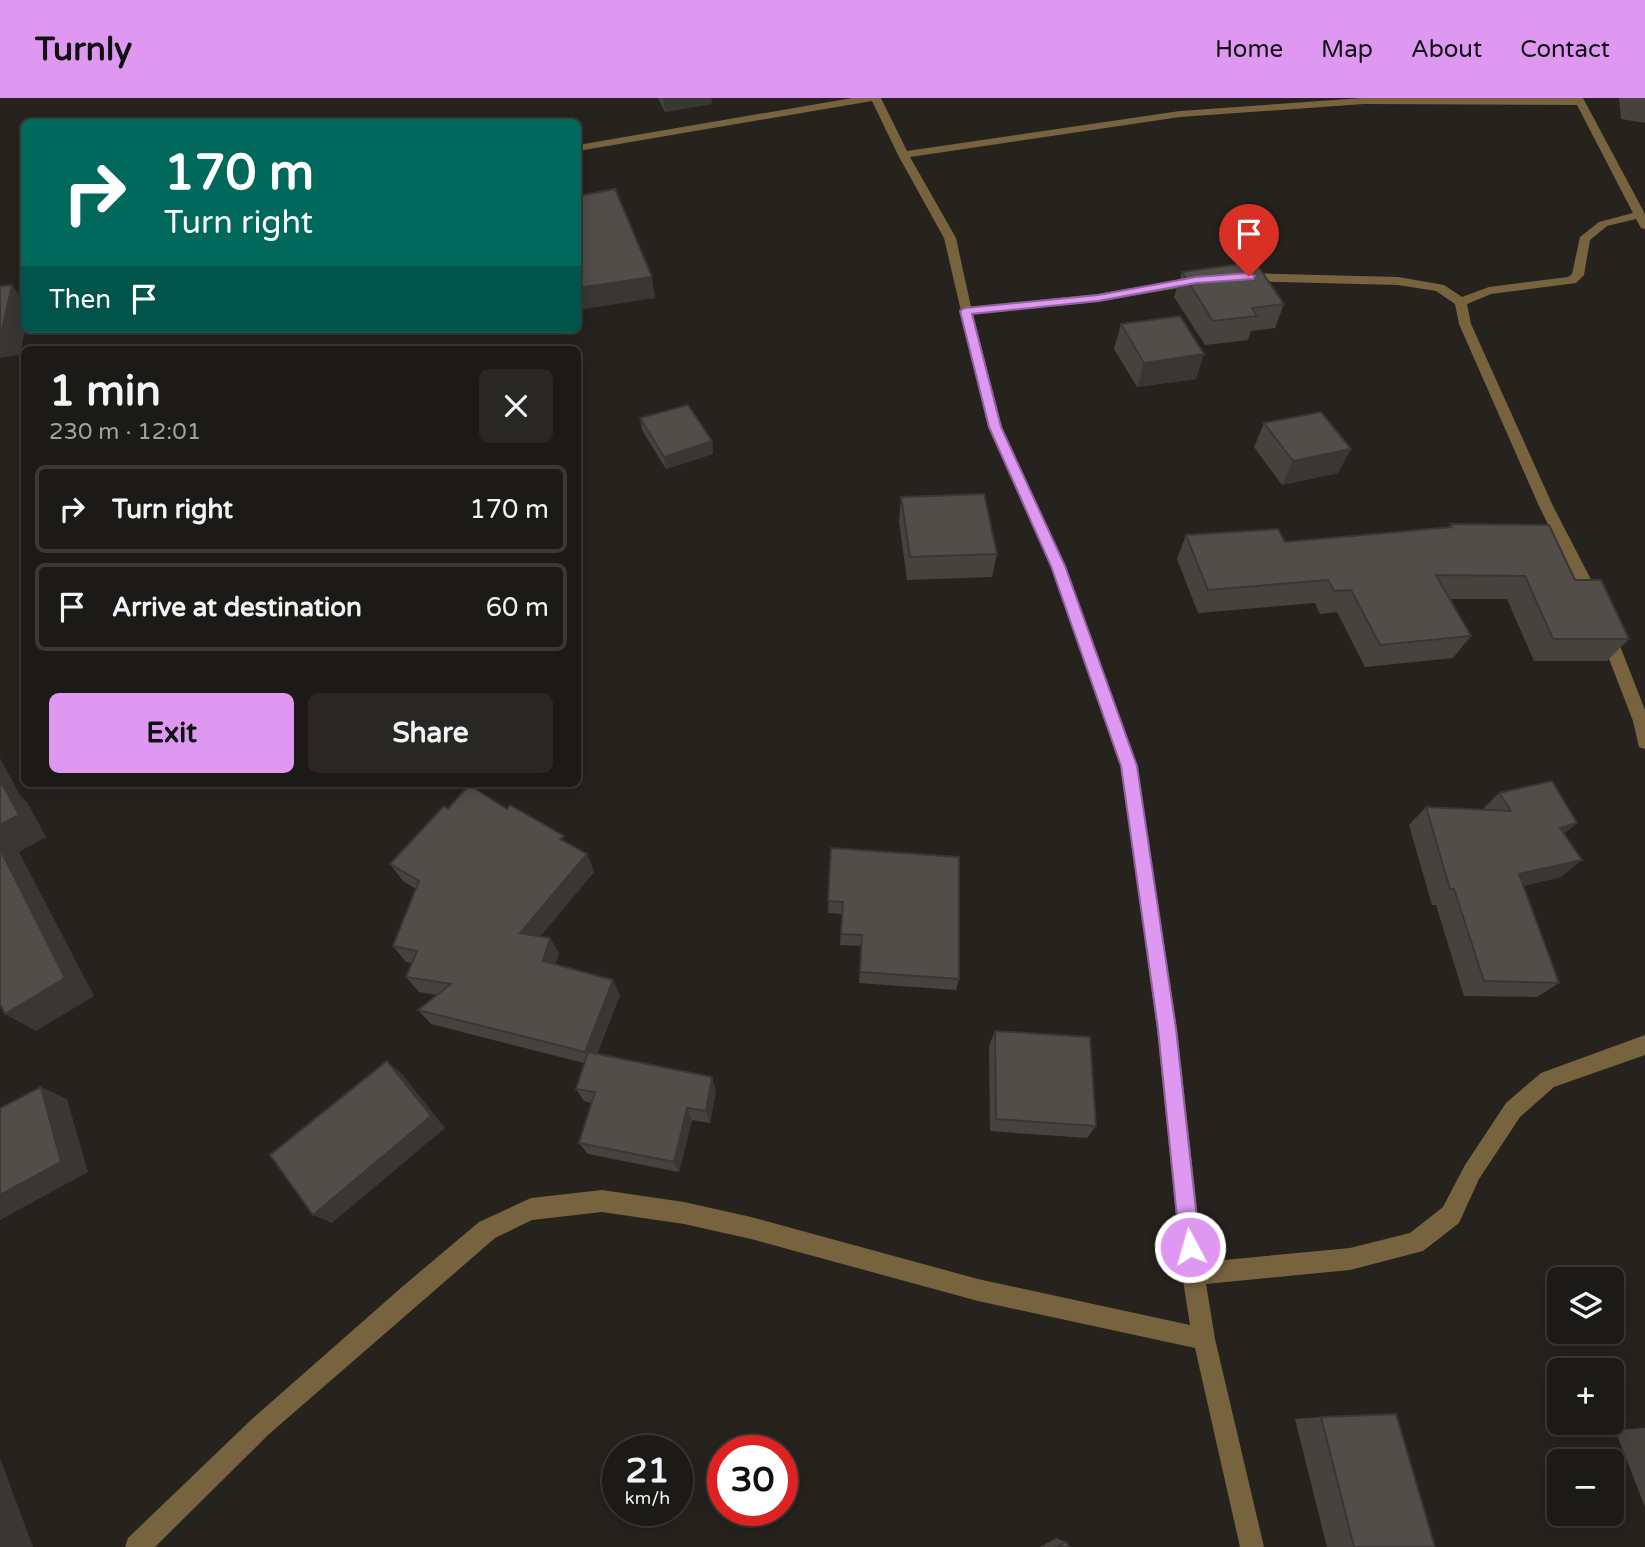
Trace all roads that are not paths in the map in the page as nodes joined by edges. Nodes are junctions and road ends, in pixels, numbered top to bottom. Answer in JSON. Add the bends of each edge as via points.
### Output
{"nodes":[{"id":1,"x":870,"y":98,"type":"edge"},
{"id":2,"x":876,"y":98,"type":"edge"},
{"id":3,"x":1579,"y":100,"type":"edge"},
{"id":4,"x":581,"y":147,"type":"edge"},
{"id":5,"x":903,"y":155,"type":"junction"},
{"id":6,"x":1642,"y":220,"type":"edge"},
{"id":7,"x":1236,"y":277,"type":"edge"},
{"id":8,"x":1209,"y":279,"type":"edge"},
{"id":9,"x":1461,"y":302,"type":"junction"},
{"id":10,"x":965,"y":311,"type":"junction"},
{"id":11,"x":1645,"y":742,"type":"edge"},
{"id":12,"x":1645,"y":1045,"type":"edge"},
{"id":13,"x":1193,"y":1275,"type":"junction"},
{"id":14,"x":1204,"y":1339,"type":"junction"},
{"id":15,"x":138,"y":1547,"type":"edge"},
{"id":16,"x":1252,"y":1547,"type":"edge"}],
"edges":[{"from":1,"to":4,"type":"street"},
{"from":2,"to":5,"type":"street"},
{"from":3,"to":5,"type":"street","via":[[1364,101],[1180,114]]},
{"from":3,"to":6,"type":"street"},
{"from":5,"to":10,"type":"street","via":[[950,238]]},
{"from":6,"to":9,"type":"street","via":[[1602,224],[1584,239],[1578,275],[1572,280],[1489,291]]},
{"from":7,"to":9,"type":"street","via":[[1398,281],[1440,288]]},
{"from":8,"to":10,"type":"street","via":[[1098,298]]},
{"from":9,"to":11,"type":"street","via":[[1465,324],[1601,617]]},
{"from":10,"to":13,"type":"street","via":[[995,427],[1058,566],[1129,766],[1167,1029]]},
{"from":12,"to":13,"type":"street","via":[[1548,1080],[1513,1110],[1451,1214],[1415,1243],[1350,1259]]},
{"from":13,"to":14,"type":"street"},
{"from":14,"to":15,"type":"street","via":[[978,1290],[684,1213],[602,1201],[531,1209],[487,1230],[410,1295],[260,1427]]},
{"from":14,"to":16,"type":"street"}]}
